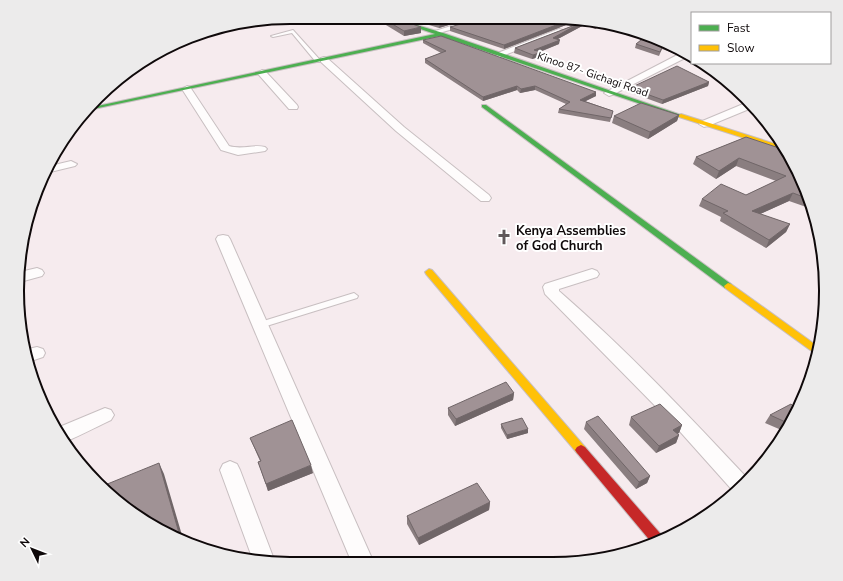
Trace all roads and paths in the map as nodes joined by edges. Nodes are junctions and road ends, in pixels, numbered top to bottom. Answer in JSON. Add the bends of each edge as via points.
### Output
{"nodes":[{"id":1,"x":409,"y":24,"type":"edge"},
{"id":2,"x":467,"y":24,"type":"edge"},
{"id":3,"x":570,"y":28,"type":"edge"},
{"id":4,"x":439,"y":33,"type":"junction"},
{"id":5,"x":273,"y":36,"type":"dead end"},
{"id":6,"x":499,"y":54,"type":"junction"},
{"id":7,"x":680,"y":57,"type":"edge"},
{"id":8,"x":321,"y":60,"type":"junction"},
{"id":9,"x":262,"y":73,"type":"junction"},
{"id":10,"x":187,"y":89,"type":"junction"},
{"id":11,"x":609,"y":94,"type":"junction"},
{"id":12,"x":484,"y":106,"type":"dead end"},
{"id":13,"x":293,"y":107,"type":"dead end"},
{"id":14,"x":745,"y":107,"type":"edge"},
{"id":15,"x":97,"y":108,"type":"edge"},
{"id":16,"x":704,"y":124,"type":"junction"},
{"id":17,"x":777,"y":147,"type":"edge"},
{"id":18,"x":260,"y":149,"type":"dead end"},
{"id":19,"x":71,"y":164,"type":"dead end"},
{"id":20,"x":53,"y":169,"type":"edge"},
{"id":21,"x":486,"y":198,"type":"dead end"},
{"id":22,"x":222,"y":239,"type":"dead end"},
{"id":23,"x":429,"y":272,"type":"dead end"},
{"id":24,"x":37,"y":273,"type":"dead end"},
{"id":25,"x":592,"y":274,"type":"dead end"},
{"id":26,"x":25,"y":276,"type":"edge"},
{"id":27,"x":354,"y":296,"type":"dead end"},
{"id":28,"x":260,"y":324,"type":"junction"},
{"id":29,"x":813,"y":348,"type":"edge"},
{"id":30,"x":105,"y":415,"type":"dead end"},
{"id":31,"x":65,"y":433,"type":"edge"},
{"id":32,"x":230,"y":470,"type":"dead end"},
{"id":33,"x":738,"y":482,"type":"edge"},
{"id":34,"x":655,"y":536,"type":"edge"},
{"id":35,"x":262,"y":555,"type":"edge"},
{"id":36,"x":360,"y":557,"type":"edge"}],
"edges":[{"from":1,"to":4,"type":"street","name":"Kinoo 87- Gichagi Road"},
{"from":2,"to":4,"type":"street"},
{"from":3,"to":6,"type":"street"},
{"from":4,"to":6,"type":"street","name":"Kinoo 87- Gichagi Road"},
{"from":4,"to":8,"type":"street"},
{"from":5,"to":8,"type":"lane","via":[[293,31]]},
{"from":6,"to":11,"type":"street","name":"Kinoo 87- Gichagi Road"},
{"from":7,"to":11,"type":"street"},
{"from":8,"to":9,"type":"street"},
{"from":8,"to":21,"type":"street","via":[[400,129]]},
{"from":9,"to":10,"type":"street"},
{"from":9,"to":13,"type":"street"},
{"from":10,"to":15,"type":"street"},
{"from":10,"to":18,"type":"street","via":[[225,148],[238,152]]},
{"from":11,"to":16,"type":"street","name":"Kinoo 87- Gichagi Road"},
{"from":12,"to":29,"type":"street"},
{"from":14,"to":16,"type":"street"},
{"from":16,"to":17,"type":"street","name":"Kinoo 87- Gichagi Road"},
{"from":19,"to":20,"type":"street"},
{"from":22,"to":28,"type":"street"},
{"from":23,"to":34,"type":"street"},
{"from":24,"to":26,"type":"street"},
{"from":25,"to":33,"type":"street","via":[[550,288],[553,294],[682,421]]},
{"from":27,"to":28,"type":"lane"},
{"from":28,"to":36,"type":"street"},
{"from":30,"to":31,"type":"street"},
{"from":32,"to":35,"type":"street"}]}
